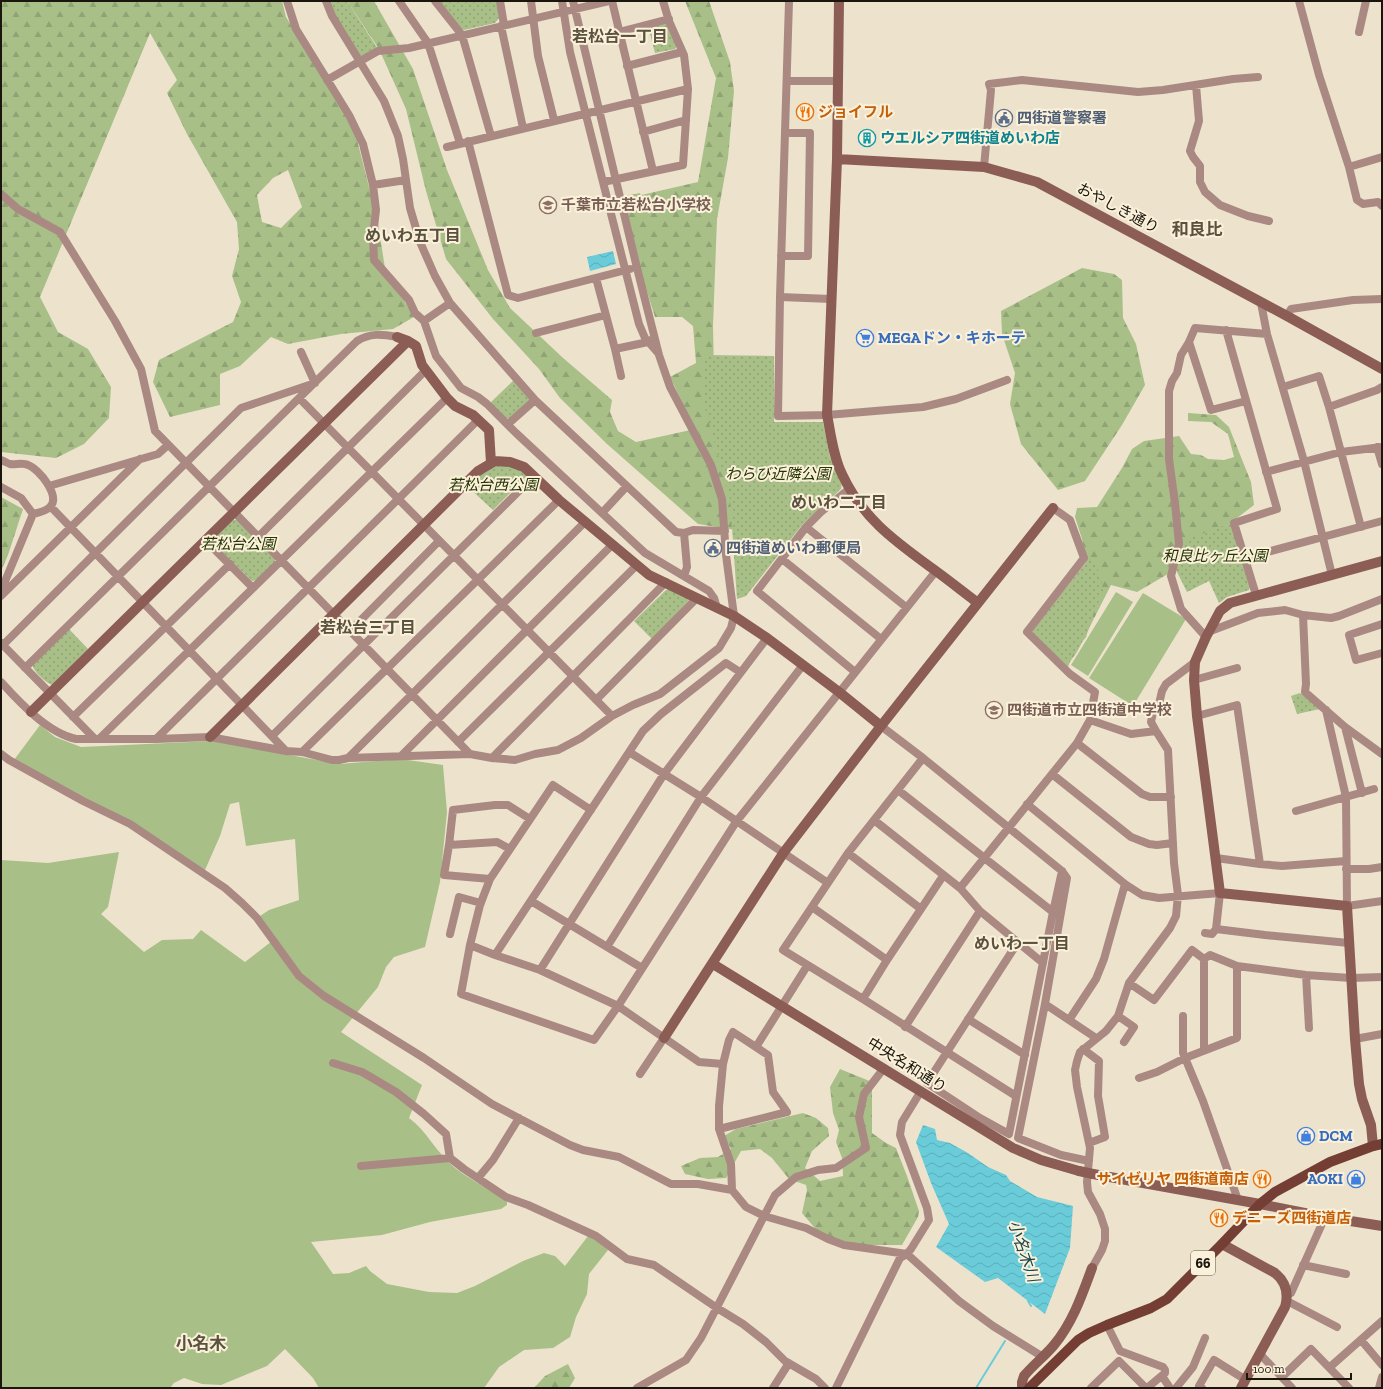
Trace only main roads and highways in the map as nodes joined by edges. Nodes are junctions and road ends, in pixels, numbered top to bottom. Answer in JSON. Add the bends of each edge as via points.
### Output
{"nodes":[{"id":1,"x":1377,"y":1145,"type":"edge"},
{"id":2,"x":1029,"y":1388,"type":"edge"}],
"edges":[{"from":1,"to":2,"type":"main road","number":"66","via":[[1330,1162],[1275,1192],[1260,1204],[1167,1299],[1078,1340]]}]}
